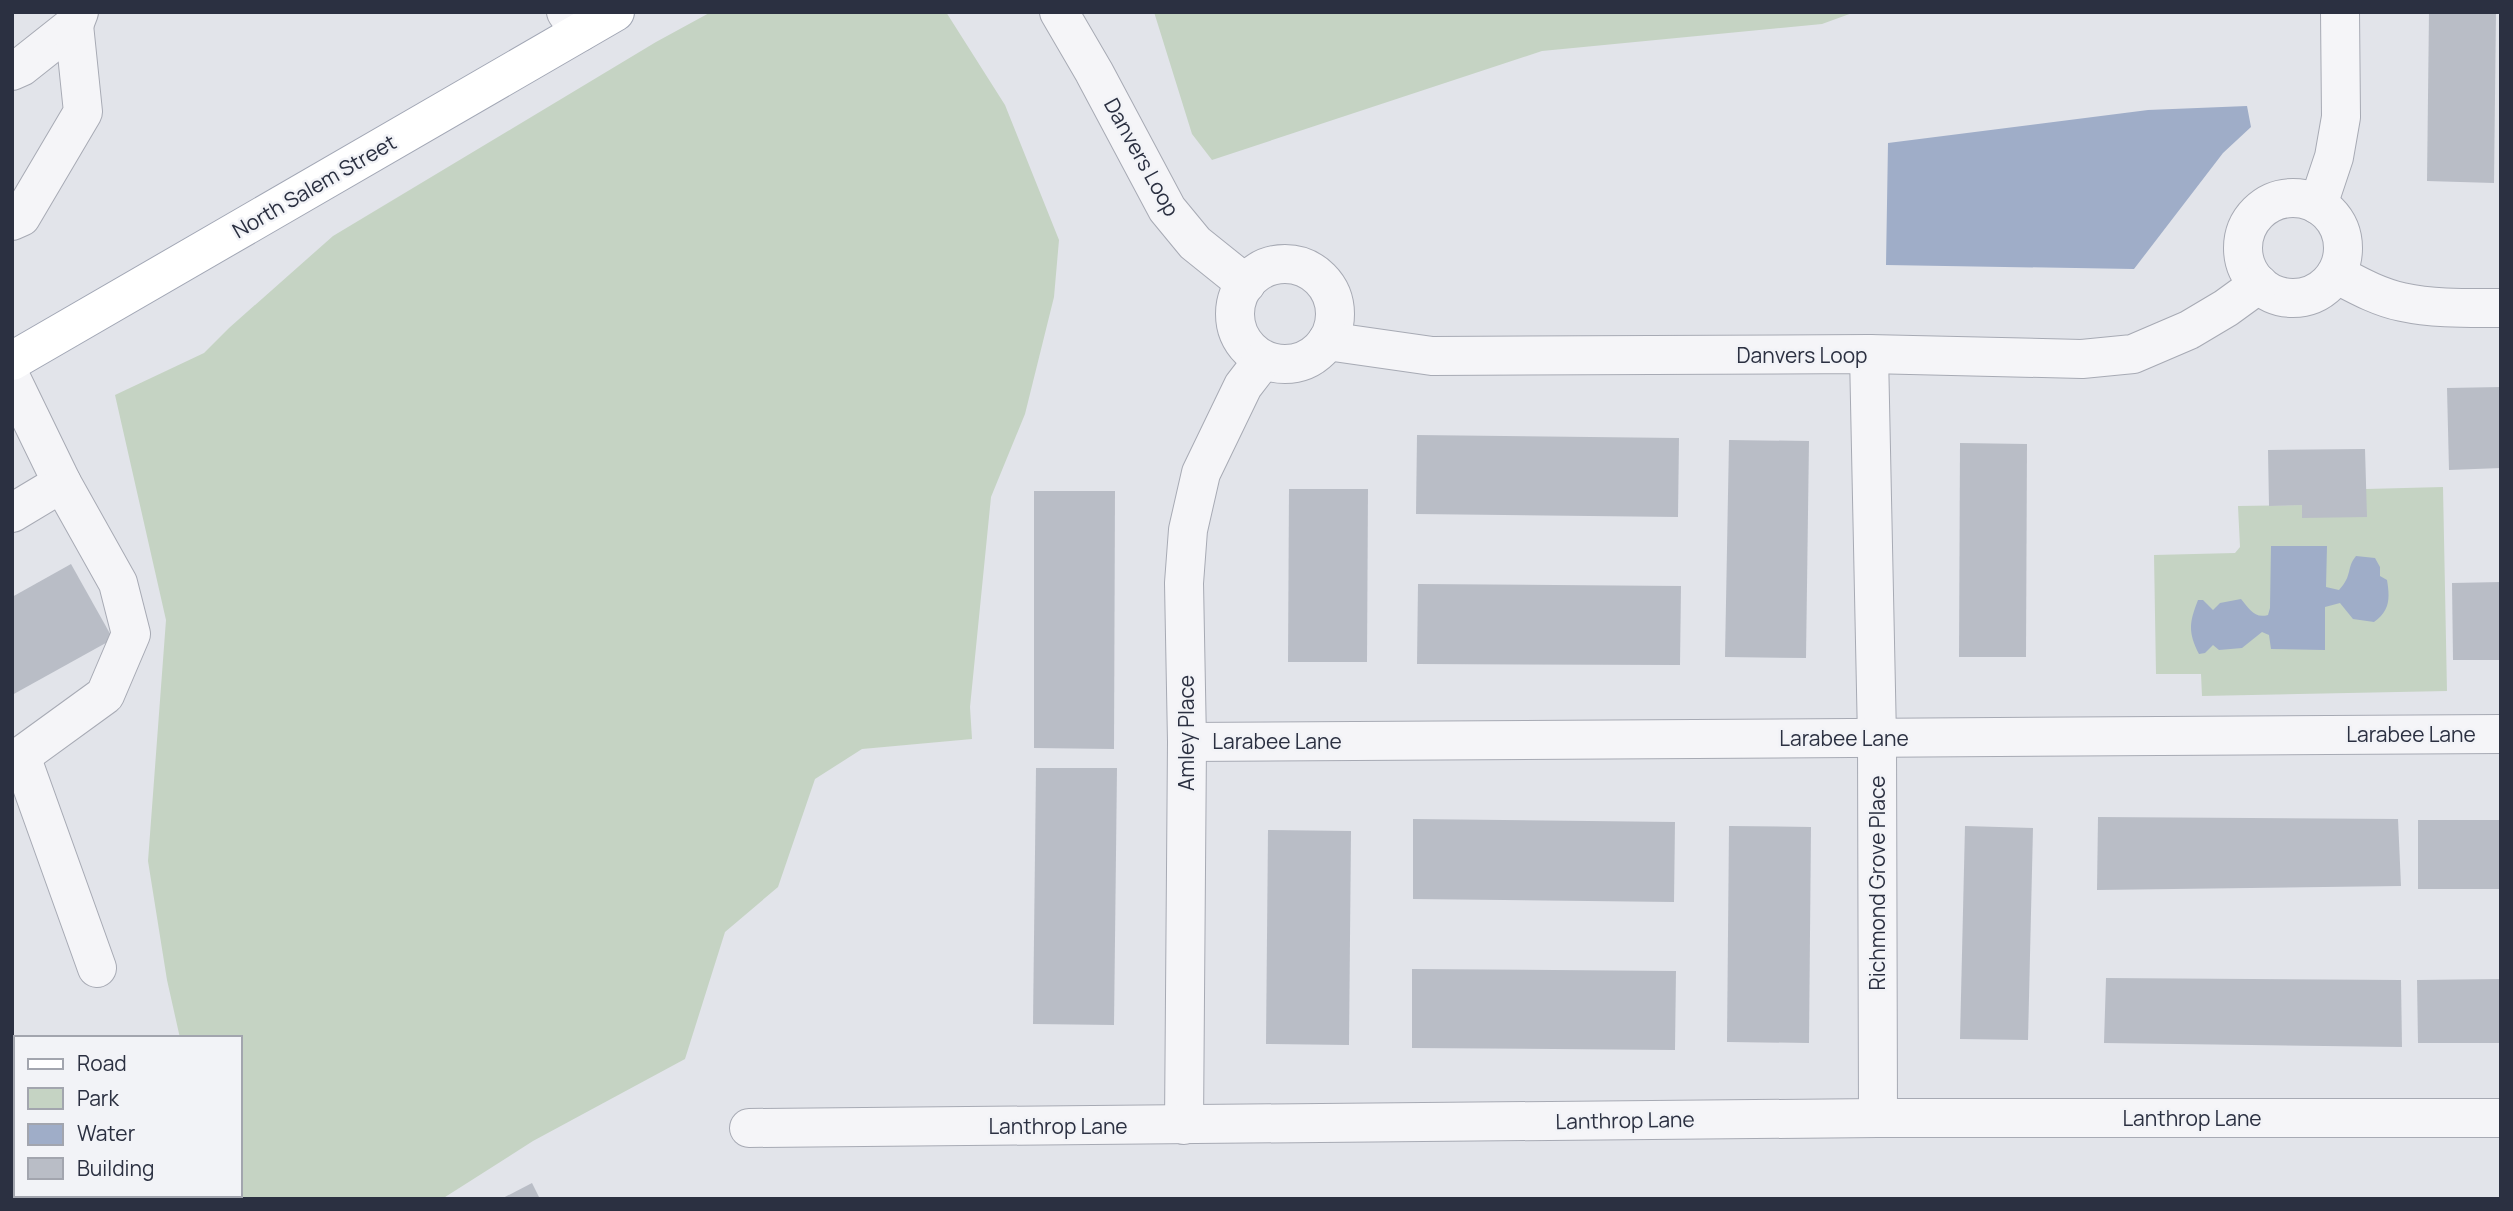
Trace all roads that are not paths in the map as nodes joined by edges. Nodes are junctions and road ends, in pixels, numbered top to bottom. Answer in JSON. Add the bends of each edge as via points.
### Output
{"nodes":[{"id":1,"x":615,"y":12,"type":"edge"},
{"id":2,"x":1059,"y":12,"type":"edge"},
{"id":3,"x":2340,"y":12,"type":"edge"},
{"id":4,"x":76,"y":19,"type":"edge"},
{"id":5,"x":573,"y":22,"type":"edge"},
{"id":6,"x":12,"y":71,"type":"edge"},
{"id":7,"x":2318,"y":205,"type":"junction"},
{"id":8,"x":12,"y":221,"type":"edge"},
{"id":9,"x":2336,"y":274,"type":"junction"},
{"id":10,"x":1246,"y":284,"type":"junction"},
{"id":11,"x":2259,"y":284,"type":"junction"},
{"id":12,"x":2501,"y":308,"type":"edge"},
{"id":13,"x":1327,"y":341,"type":"junction"},
{"id":14,"x":1869,"y":354,"type":"junction"},
{"id":15,"x":12,"y":360,"type":"edge"},
{"id":16,"x":1263,"y":360,"type":"junction"},
{"id":17,"x":12,"y":380,"type":"edge"},
{"id":18,"x":62,"y":483,"type":"junction"},
{"id":19,"x":12,"y":513,"type":"edge"},
{"id":20,"x":2501,"y":734,"type":"edge"},
{"id":21,"x":1877,"y":738,"type":"junction"},
{"id":22,"x":1187,"y":742,"type":"junction"},
{"id":23,"x":97,"y":968,"type":"dead end"},
{"id":24,"x":1878,"y":1118,"type":"junction"},
{"id":25,"x":2501,"y":1118,"type":"edge"},
{"id":26,"x":1184,"y":1125,"type":"junction"},
{"id":27,"x":749,"y":1128,"type":"dead end"}],
"edges":[{"from":1,"to":5,"type":"main road","name":"North Salem Street"},
{"from":2,"to":10,"type":"street","name":"Danvers Loop","via":[[1167,209],[1195,243]]},
{"from":3,"to":7,"type":"street","via":[[2341,117]]},
{"from":4,"to":6,"type":"street"},
{"from":4,"to":8,"type":"street","via":[[83,112],[21,218]]},
{"from":5,"to":15,"type":"main road","name":"North Salem Street"},
{"from":7,"to":9,"type":"street","via":[[2331,215],[2343,243]]},
{"from":7,"to":11,"type":"street","via":[[2288,198],[2273,202],[2249,223],[2244,255]]},
{"from":9,"to":11,"type":"street","via":[[2314,293],[2301,297],[2272,293]]},
{"from":9,"to":12,"type":"street","via":[[2399,301],[2430,307]]},
{"from":10,"to":13,"type":"street","via":[[1264,268],[1280,265],[1310,271],[1331,295],[1333,326]]},
{"from":10,"to":16,"type":"street","via":[[1235,306],[1235,321],[1240,338]]},
{"from":11,"to":14,"type":"street","name":"Danvers Loop","via":[[2189,330],[2133,354],[2082,359]]},
{"from":13,"to":14,"type":"street","name":"Danvers Loop","via":[[1432,356]]},
{"from":13,"to":16,"type":"street","via":[[1306,360],[1285,364]]},
{"from":14,"to":21,"type":"street","name":"Richmond Grove Place"},
{"from":16,"to":22,"type":"street","name":"Amley Place","via":[[1243,386],[1201,473],[1188,530],[1184,583]]},
{"from":17,"to":18,"type":"street"},
{"from":18,"to":19,"type":"street"},
{"from":18,"to":23,"type":"street","via":[[118,583],[131,634],[104,695],[21,755]]},
{"from":20,"to":21,"type":"street","name":"Larabee Lane"},
{"from":21,"to":22,"type":"street","name":"Larabee Lane"},
{"from":21,"to":24,"type":"street","name":"Richmond Grove Place"},
{"from":22,"to":26,"type":"street","name":"Amley Place"},
{"from":24,"to":25,"type":"street","name":"Lanthrop Lane"},
{"from":24,"to":26,"type":"street","name":"Lanthrop Lane"},
{"from":26,"to":27,"type":"street","name":"Lanthrop Lane"}]}
